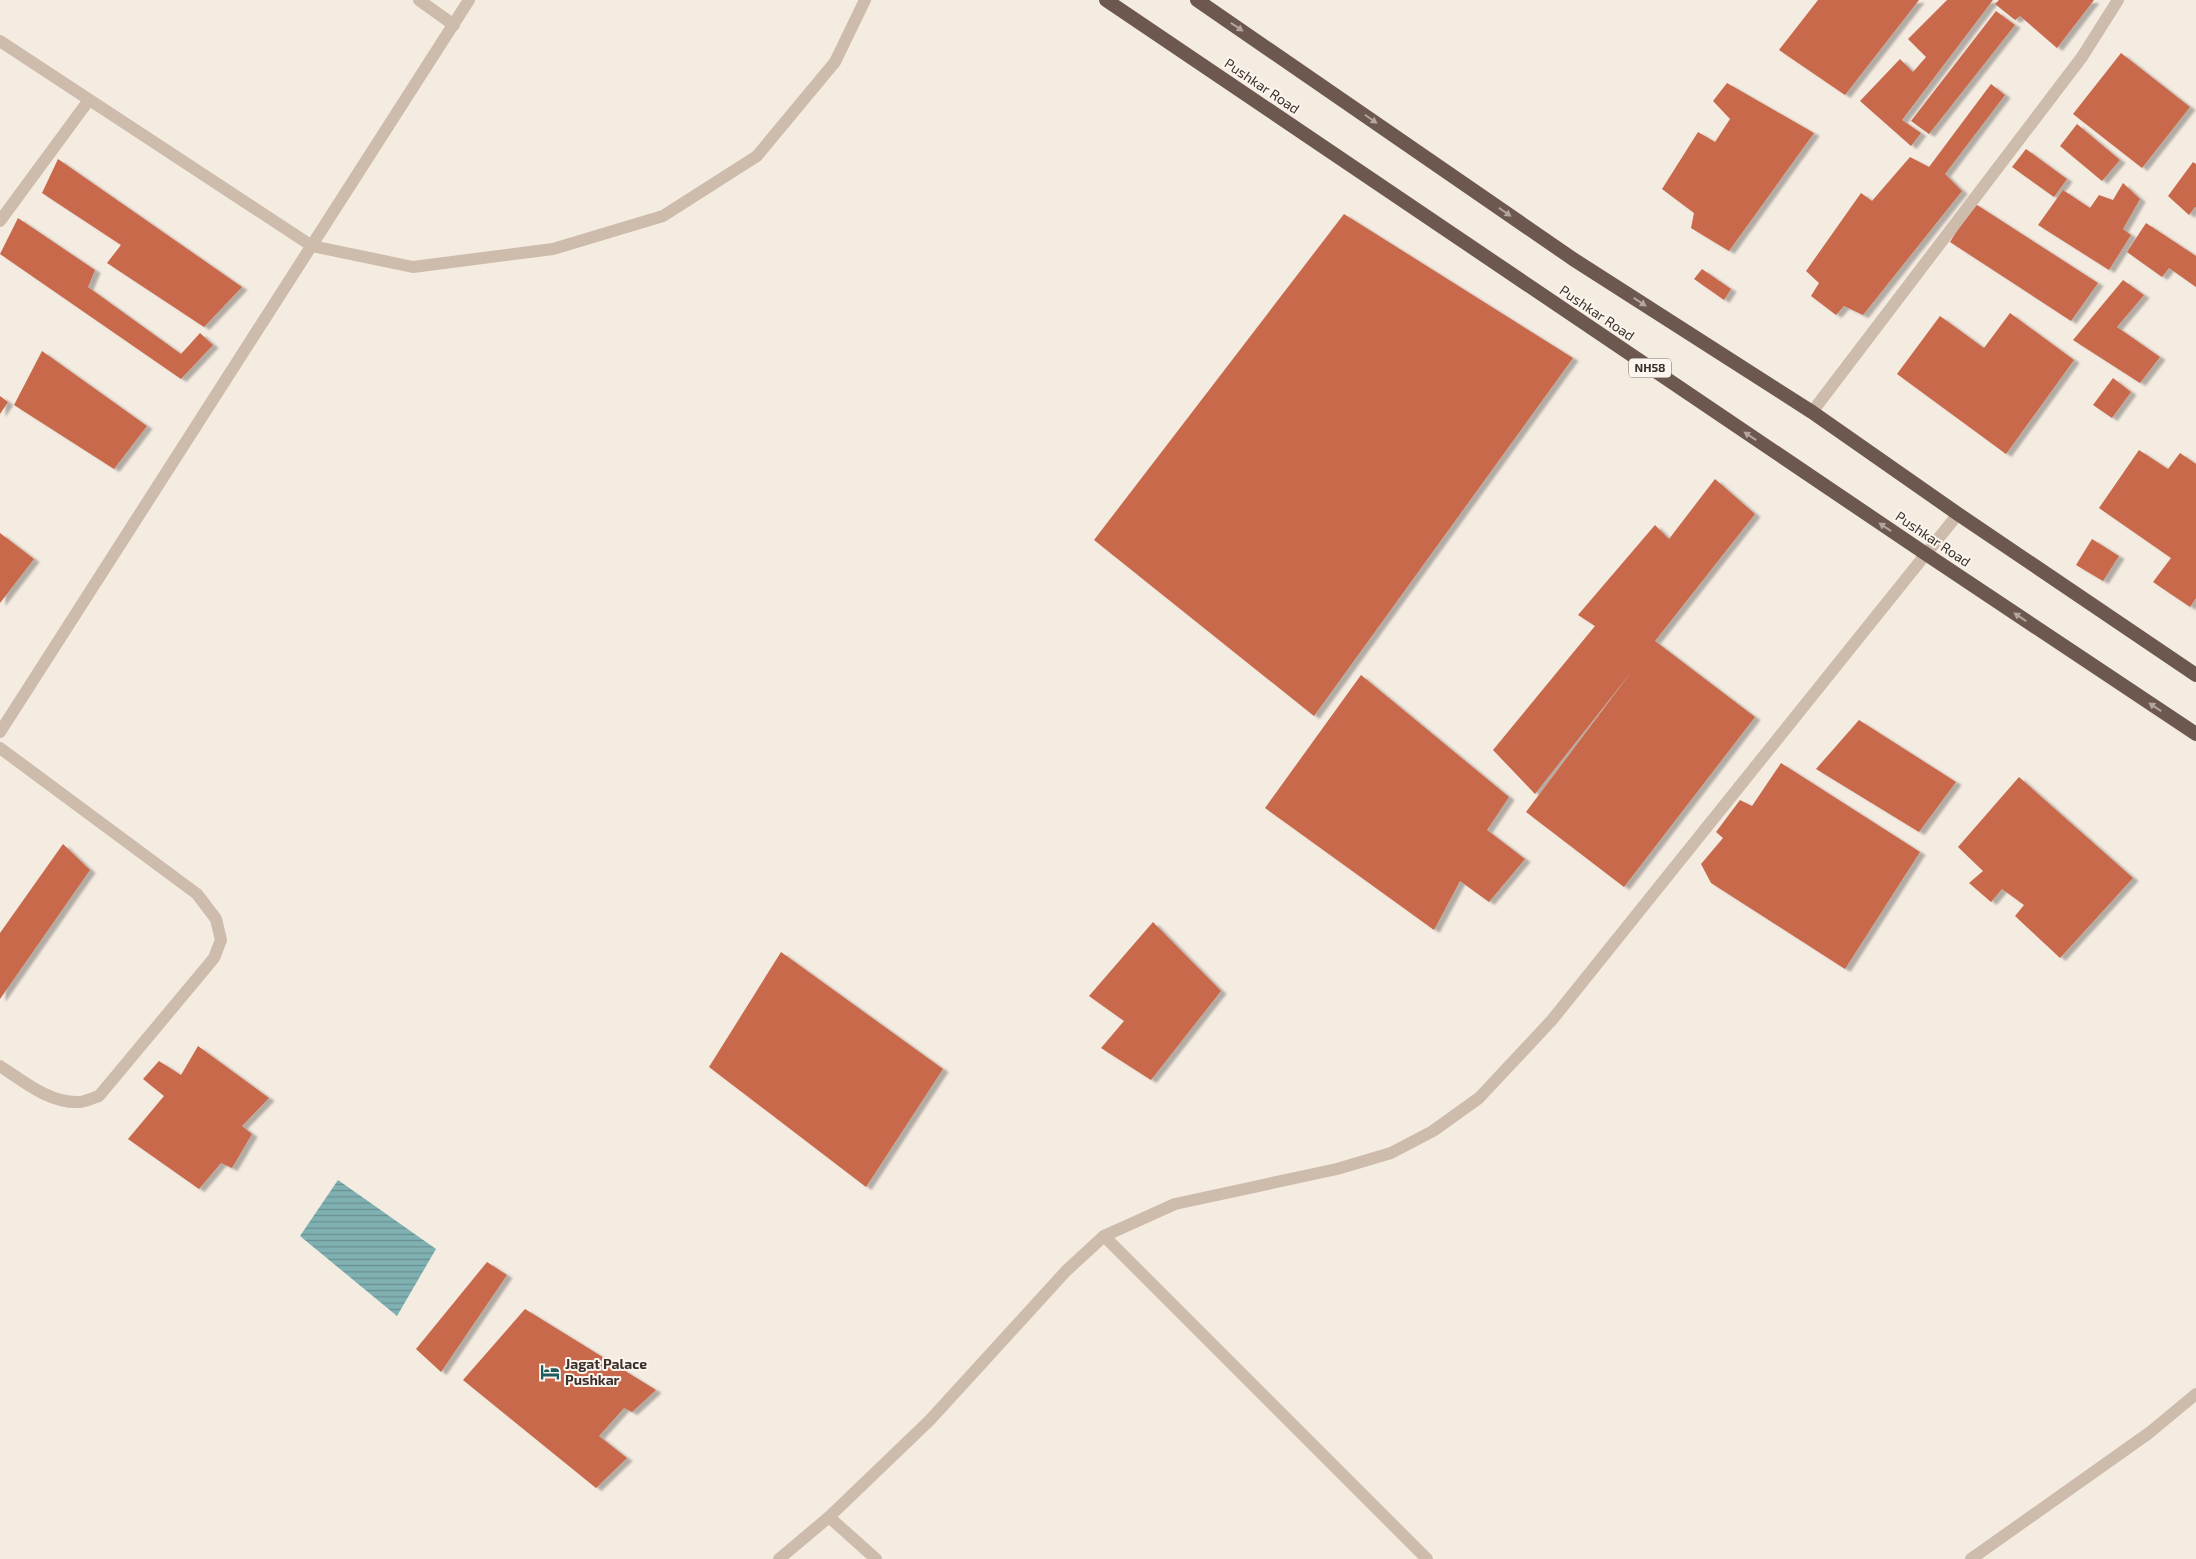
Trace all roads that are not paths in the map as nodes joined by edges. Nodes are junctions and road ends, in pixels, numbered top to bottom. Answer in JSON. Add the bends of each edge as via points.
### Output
{"nodes":[{"id":1,"x":419,"y":0,"type":"edge"},
{"id":2,"x":469,"y":0,"type":"edge"},
{"id":3,"x":865,"y":0,"type":"edge"},
{"id":4,"x":1106,"y":0,"type":"edge"},
{"id":5,"x":1196,"y":0,"type":"edge"},
{"id":6,"x":2118,"y":0,"type":"edge"},
{"id":7,"x":454,"y":25,"type":"junction"},
{"id":8,"x":0,"y":42,"type":"edge"},
{"id":9,"x":89,"y":100,"type":"junction"},
{"id":10,"x":0,"y":221,"type":"edge"},
{"id":11,"x":312,"y":246,"type":"junction"},
{"id":12,"x":1812,"y":412,"type":"junction"},
{"id":13,"x":1958,"y":514,"type":"junction"},
{"id":14,"x":1926,"y":554,"type":"junction"},
{"id":15,"x":2194,"y":670,"type":"edge"},
{"id":16,"x":0,"y":732,"type":"edge"},
{"id":17,"x":2196,"y":734,"type":"edge"},
{"id":18,"x":0,"y":748,"type":"edge"},
{"id":19,"x":0,"y":1066,"type":"edge"},
{"id":20,"x":1104,"y":1236,"type":"junction"},
{"id":21,"x":2196,"y":1394,"type":"edge"},
{"id":22,"x":829,"y":1517,"type":"junction"},
{"id":23,"x":779,"y":1559,"type":"edge"},
{"id":24,"x":876,"y":1559,"type":"edge"},
{"id":25,"x":1427,"y":1559,"type":"edge"},
{"id":26,"x":1971,"y":1559,"type":"edge"}],
"edges":[{"from":1,"to":7,"type":"street"},
{"from":2,"to":7,"type":"street"},
{"from":3,"to":11,"type":"street","via":[[835,62],[757,156],[663,216],[553,249],[413,267]]},
{"from":14,"to":4,"type":"highway","name":"Pushkar Road","number":"NH58","one_way":true},
{"from":5,"to":12,"type":"highway","one_way":true,"via":[[1573,259]]},
{"from":6,"to":12,"type":"street","via":[[2082,57]]},
{"from":7,"to":11,"type":"street"},
{"from":8,"to":9,"type":"street"},
{"from":9,"to":10,"type":"street"},
{"from":9,"to":11,"type":"street"},
{"from":11,"to":16,"type":"street"},
{"from":12,"to":13,"type":"highway"},
{"from":13,"to":14,"type":"street"},
{"from":13,"to":15,"type":"highway"},
{"from":17,"to":14,"type":"highway","name":"Pushkar Road","number":"NH58","one_way":true},
{"from":14,"to":20,"type":"street","via":[[1552,1020],[1480,1098],[1434,1131],[1391,1153],[1175,1204]]},
{"from":18,"to":19,"type":"street","via":[[197,894],[216,919],[221,940],[214,958],[99,1096],[81,1102],[60,1100],[32,1088]]},
{"from":20,"to":22,"type":"street","via":[[1066,1271],[930,1420]]},
{"from":20,"to":25,"type":"street"},
{"from":21,"to":26,"type":"street","via":[[2149,1433]]},
{"from":22,"to":23,"type":"street"},
{"from":22,"to":24,"type":"street"}]}
